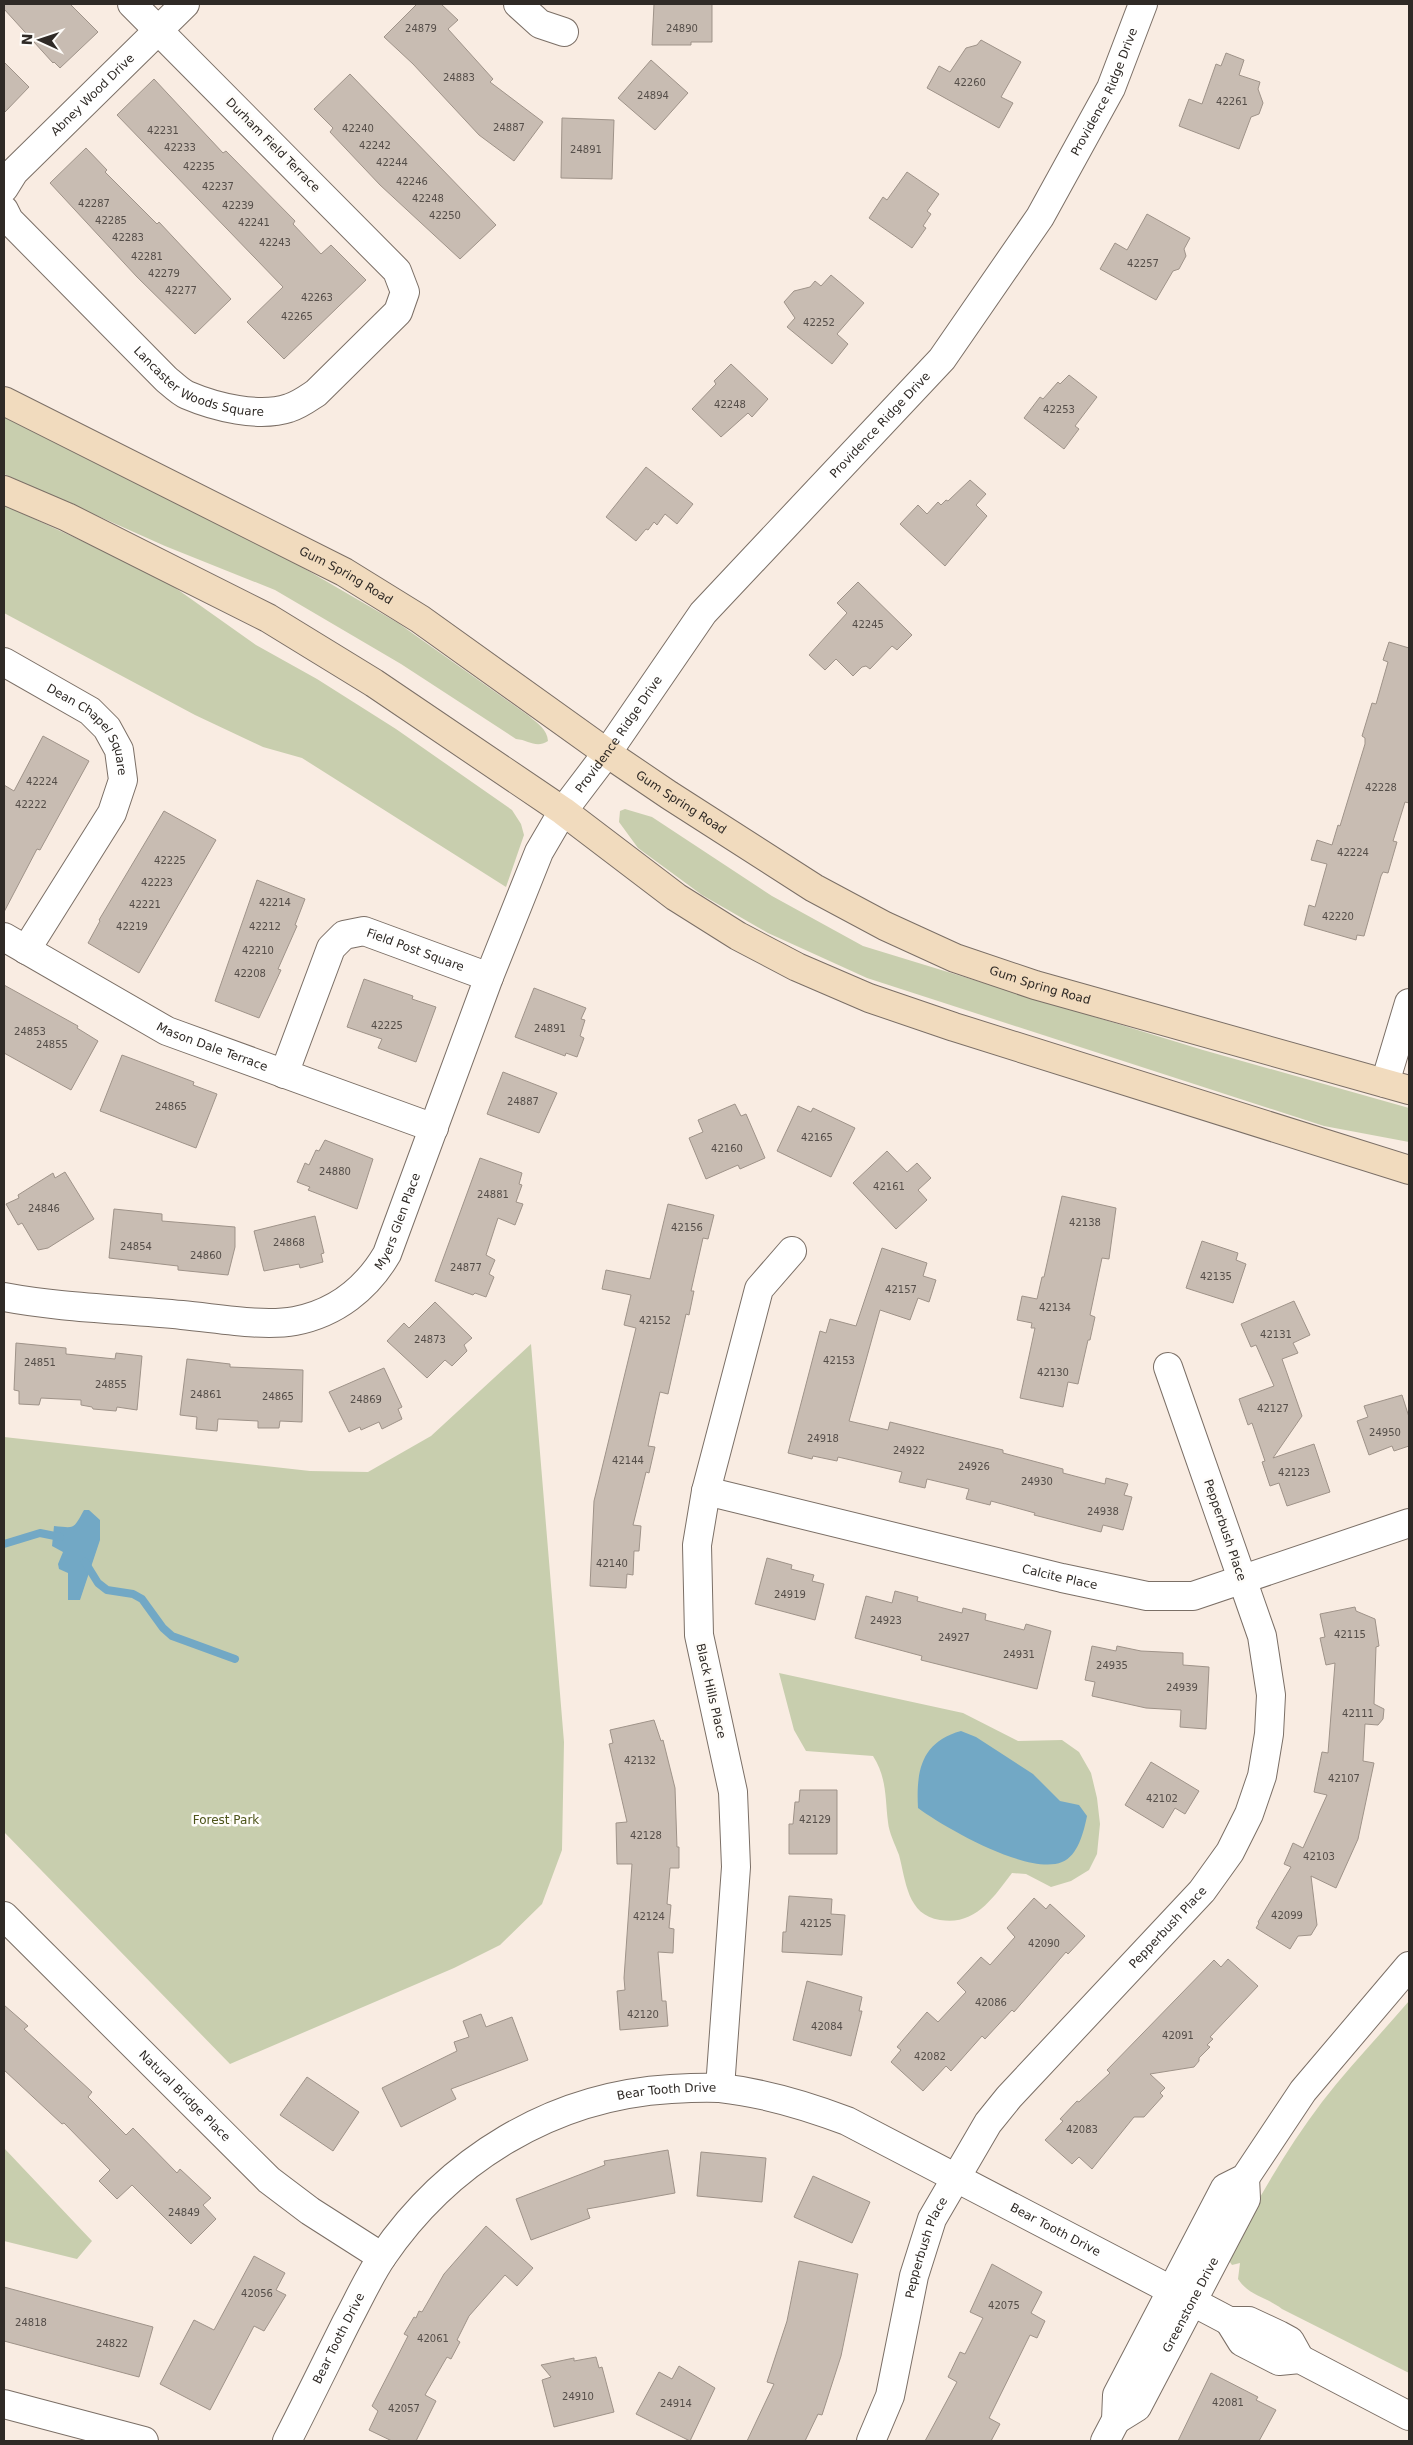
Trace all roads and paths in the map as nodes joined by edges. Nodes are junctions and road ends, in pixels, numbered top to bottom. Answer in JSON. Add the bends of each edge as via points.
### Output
{"nodes":[{"id":1,"x":132,"y":4,"type":"edge"},
{"id":2,"x":185,"y":4,"type":"edge"},
{"id":3,"x":518,"y":4,"type":"edge"},
{"id":4,"x":1144,"y":4,"type":"edge"},
{"id":5,"x":158,"y":30,"type":"junction"},
{"id":6,"x":564,"y":32,"type":"dead end"},
{"id":7,"x":4,"y":188,"type":"edge"},
{"id":8,"x":4,"y":210,"type":"edge"},
{"id":9,"x":405,"y":292,"type":"joint"},
{"id":10,"x":4,"y":401,"type":"edge"},
{"id":11,"x":4,"y":490,"type":"edge"},
{"id":12,"x":4,"y":662,"type":"edge"},
{"id":13,"x":607,"y":753,"type":"junction"},
{"id":14,"x":564,"y":811,"type":"junction"},
{"id":15,"x":15,"y":944,"type":"edge"},
{"id":16,"x":489,"y":977,"type":"junction"},
{"id":17,"x":1409,"y":1003,"type":"edge"},
{"id":18,"x":284,"y":1074,"type":"junction"},
{"id":19,"x":1397,"y":1087,"type":"edge"},
{"id":20,"x":434,"y":1128,"type":"junction"},
{"id":21,"x":1409,"y":1170,"type":"edge"},
{"id":22,"x":792,"y":1251,"type":"dead end"},
{"id":23,"x":4,"y":1297,"type":"edge"},
{"id":24,"x":1168,"y":1367,"type":"dead end"},
{"id":25,"x":706,"y":1491,"type":"junction"},
{"id":26,"x":1409,"y":1523,"type":"edge"},
{"id":27,"x":1242,"y":1579,"type":"junction"},
{"id":28,"x":4,"y":1916,"type":"edge"},
{"id":29,"x":1409,"y":1966,"type":"edge"},
{"id":30,"x":720,"y":2088,"type":"junction"},
{"id":31,"x":956,"y":2178,"type":"junction"},
{"id":32,"x":382,"y":2257,"type":"junction"},
{"id":33,"x":1181,"y":2295,"type":"junction"},
{"id":34,"x":4,"y":2404,"type":"edge"},
{"id":35,"x":1409,"y":2416,"type":"edge"},
{"id":36,"x":1110,"y":2431,"type":"edge"},
{"id":37,"x":144,"y":2441,"type":"edge"},
{"id":38,"x":287,"y":2441,"type":"edge"},
{"id":39,"x":871,"y":2441,"type":"edge"}],
"edges":[{"from":1,"to":5,"type":"street","name":"Durham Field Terrace"},
{"from":2,"to":5,"type":"street","name":"Abney Wood Drive"},
{"from":3,"to":6,"type":"street","via":[[540,24]]},
{"from":4,"to":13,"type":"street","name":"Providence Ridge Drive","via":[[1111,88],[1040,217],[942,360],[703,613]]},
{"from":5,"to":7,"type":"street","name":"Abney Wood Drive","via":[[14,172]]},
{"from":5,"to":9,"type":"street","name":"Durham Field Terrace","via":[[398,271]]},
{"from":8,"to":9,"type":"street","name":"Lancaster Woods Square","via":[[9,220],[166,379],[185,395],[212,404],[265,411],[303,402],[398,312]]},
{"from":10,"to":13,"type":"main road","name":"Gum Spring Road","via":[[344,572],[420,619]]},
{"from":11,"to":14,"type":"main road","via":[[67,517],[268,618],[374,683]]},
{"from":12,"to":15,"type":"street","name":"Dean Chapel Square","via":[[90,711],[107,728],[119,750],[123,780],[112,813]]},
{"from":13,"to":14,"type":"street","name":"Providence Ridge Drive"},
{"from":13,"to":19,"type":"main road","name":"Gum Spring Road","via":[[814,888],[955,958],[1035,985]]},
{"from":14,"to":16,"type":"street","name":"Myers Glen Place","via":[[538,852]]},
{"from":14,"to":21,"type":"main road","via":[[676,897],[738,936],[869,998]]},
{"from":15,"to":18,"type":"street","name":"Mason Dale Terrace","via":[[167,1031]]},
{"from":16,"to":18,"type":"street","name":"Field Post Square","via":[[364,931],[344,935],[331,948]]},
{"from":16,"to":20,"type":"street","name":"Myers Glen Place"},
{"from":17,"to":19,"type":"street"},
{"from":18,"to":20,"type":"street","name":"Mason Dale Terrace"},
{"from":20,"to":23,"type":"street","name":"Myers Glen Place","via":[[388,1254],[376,1273],[357,1292],[339,1305],[317,1314],[295,1321],[246,1321]]},
{"from":22,"to":25,"type":"street","name":"Black Hills Place","via":[[759,1289]]},
{"from":24,"to":27,"type":"street","name":"Pepperbush Place"},
{"from":25,"to":27,"type":"street","name":"Calcite Place","via":[[1147,1596],[1193,1596]]},
{"from":25,"to":30,"type":"street","name":"Black Hills Place","via":[[696,1563],[698,1635],[733,1792],[736,1866]]},
{"from":26,"to":27,"type":"street","name":"Calcite Place"},
{"from":27,"to":31,"type":"street","name":"Pepperbush Place","via":[[1262,1636],[1270,1695],[1269,1734],[1262,1776],[1249,1814],[1230,1852],[1202,1891],[1009,2097],[988,2123]]},
{"from":28,"to":32,"type":"street","name":"Natural Bridge Place","via":[[269,2180],[310,2211]]},
{"from":29,"to":33,"type":"street","name":"Greenstone Drive","via":[[1302,2090],[1245,2178],[1225,2188]]},
{"from":30,"to":31,"type":"street","name":"Bear Tooth Drive","via":[[764,2094],[807,2105],[847,2121]]},
{"from":30,"to":32,"type":"street","name":"Bear Tooth Drive","via":[[651,2090],[605,2098],[559,2112],[516,2132],[441,2186],[410,2219]]},
{"from":31,"to":33,"type":"street","name":"Bear Tooth Drive"},
{"from":31,"to":39,"type":"street","name":"Pepperbush Place","via":[[932,2219],[921,2249],[890,2396]]},
{"from":32,"to":38,"type":"street","name":"Bear Tooth Drive"},
{"from":33,"to":35,"type":"street","name":"Bear Tooth Drive","via":[[1229,2321],[1242,2342],[1279,2361],[1300,2359]]},
{"from":33,"to":36,"type":"street","name":"Greenstone Drive","via":[[1137,2407]]},
{"from":34,"to":37,"type":"street"}]}
